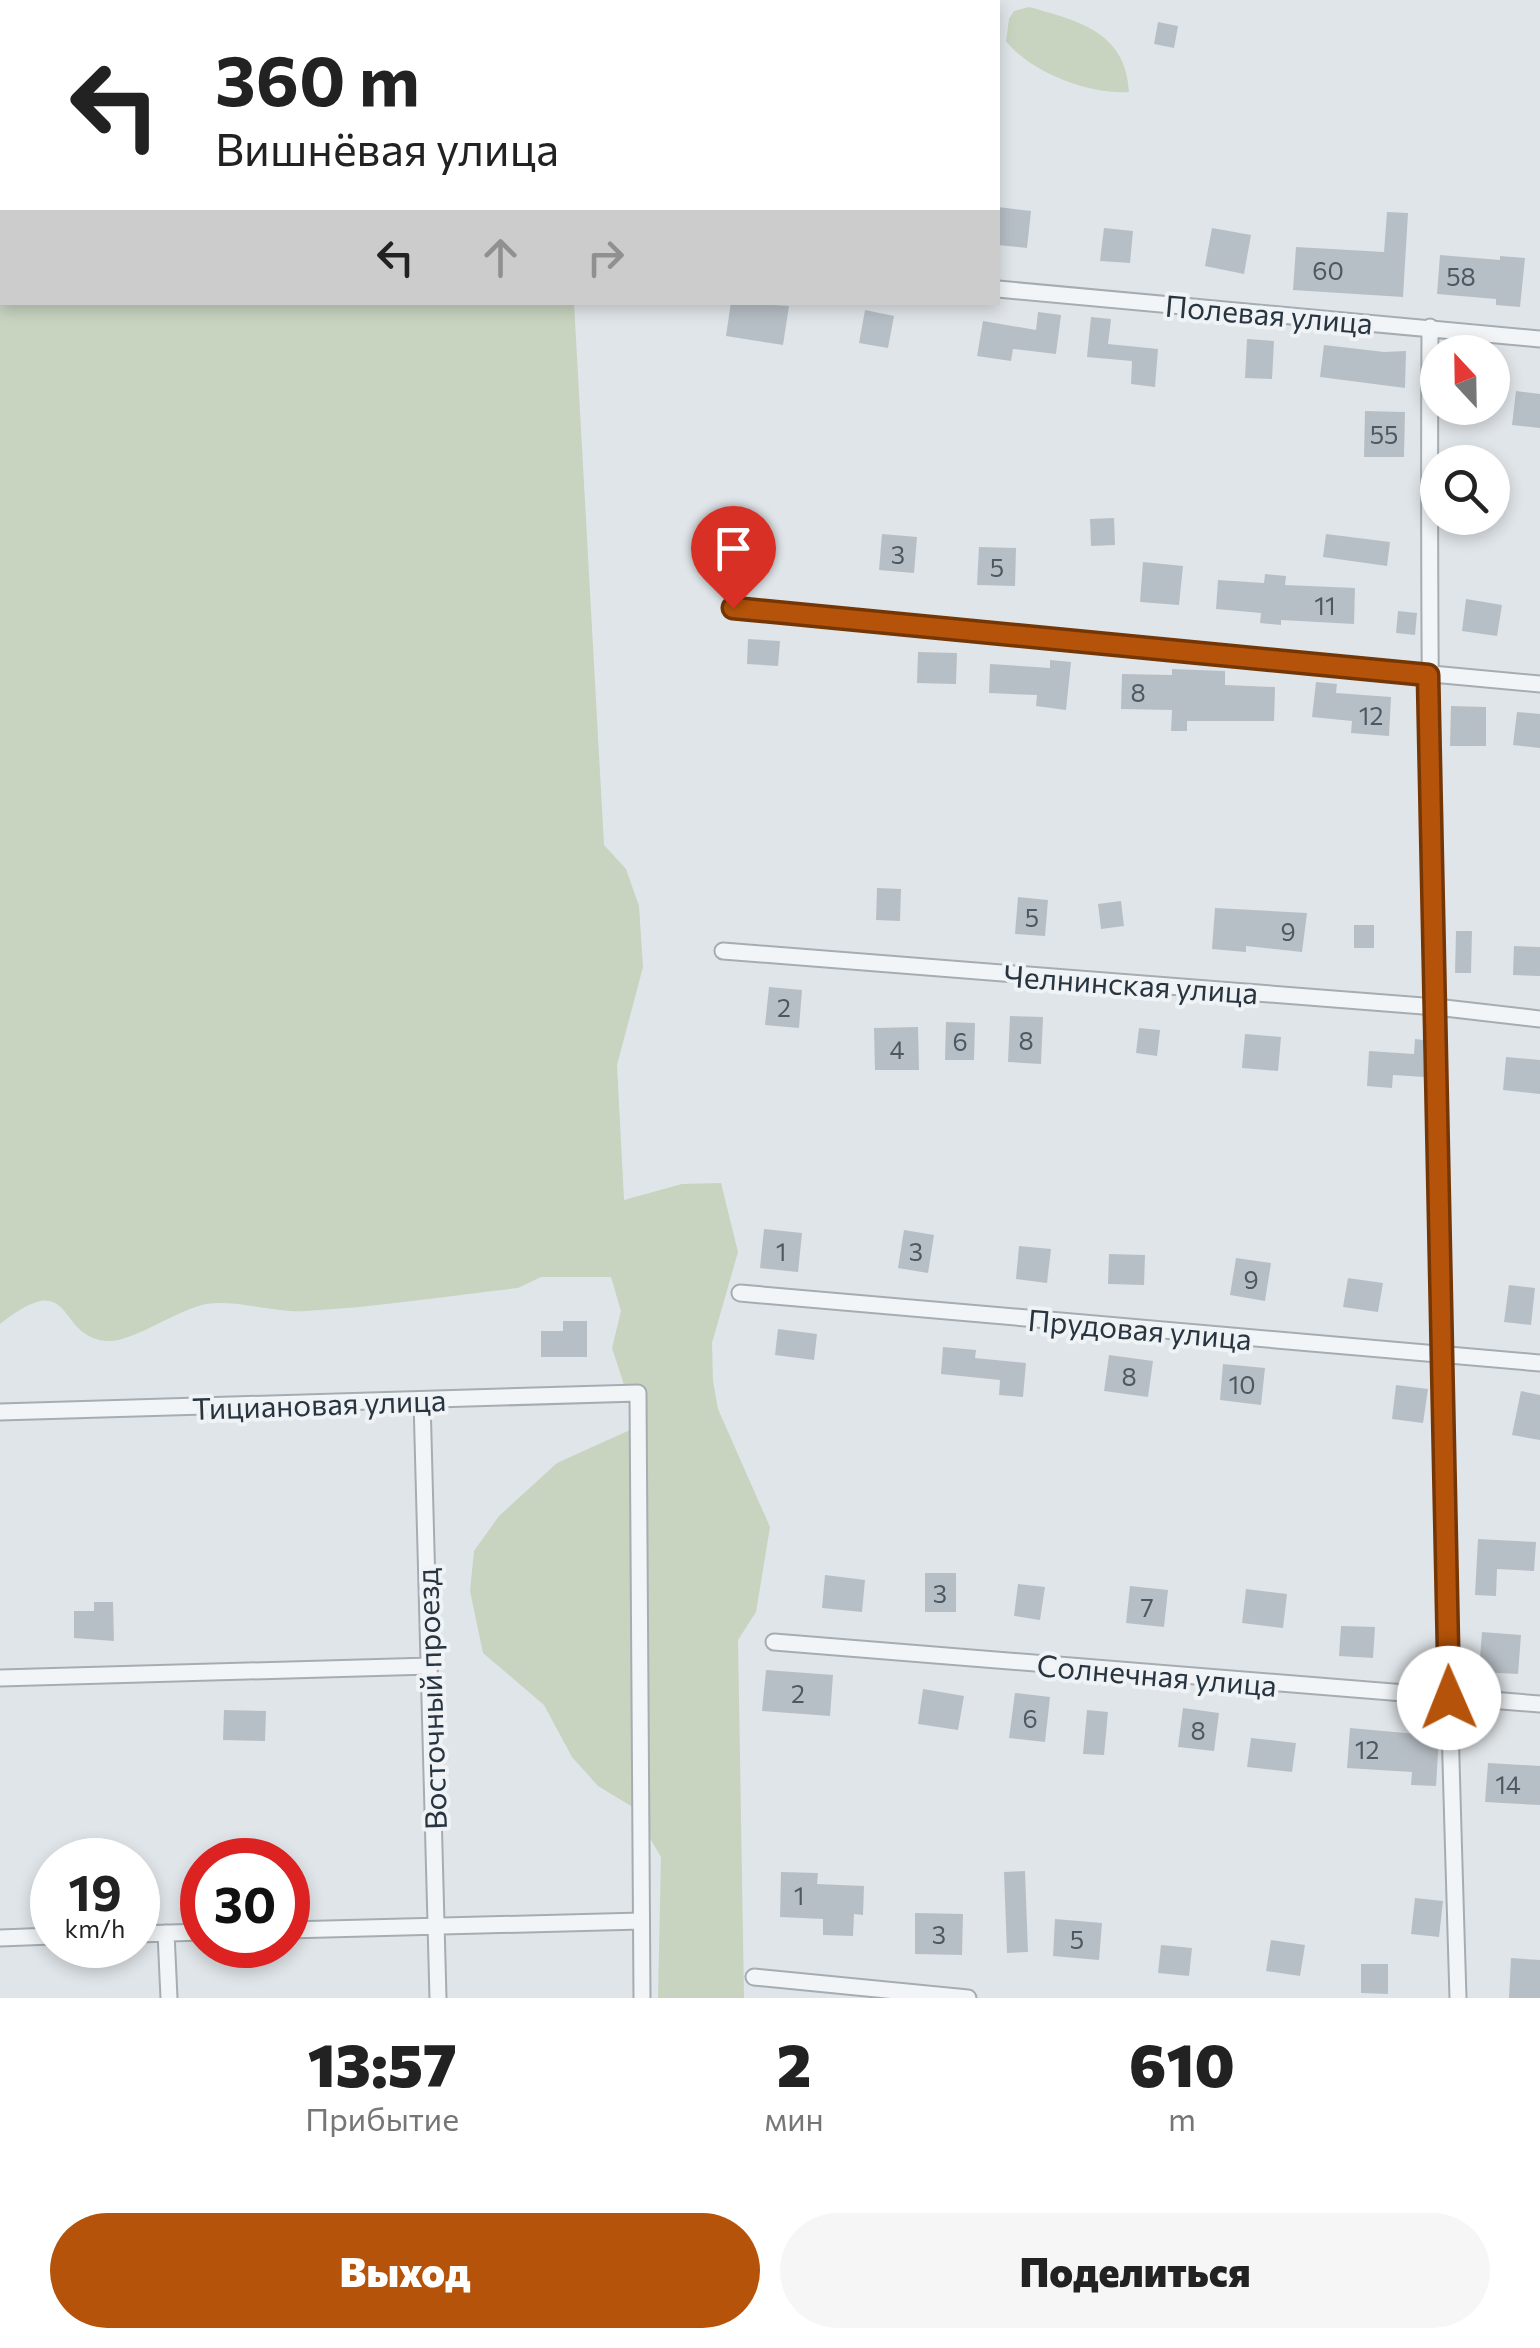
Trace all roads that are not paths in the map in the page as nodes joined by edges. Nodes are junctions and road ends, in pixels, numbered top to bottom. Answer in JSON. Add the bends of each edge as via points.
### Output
{"nodes":[{"id":1,"x":1000,"y":289,"type":"edge"},
{"id":2,"x":1430,"y":328,"type":"junction"},
{"id":3,"x":1540,"y":339,"type":"edge"},
{"id":4,"x":733,"y":608,"type":"dead end"},
{"id":5,"x":1428,"y":675,"type":"junction"},
{"id":6,"x":1540,"y":684,"type":"edge"},
{"id":7,"x":722,"y":952,"type":"dead end"},
{"id":8,"x":1436,"y":1007,"type":"junction"},
{"id":9,"x":1540,"y":1018,"type":"edge"},
{"id":10,"x":740,"y":1294,"type":"dead end"},
{"id":11,"x":1441,"y":1354,"type":"junction"},
{"id":12,"x":1540,"y":1363,"type":"edge"},
{"id":13,"x":422,"y":1400,"type":"junction"},
{"id":14,"x":0,"y":1412,"type":"edge"},
{"id":15,"x":774,"y":1642,"type":"dead end"},
{"id":16,"x":430,"y":1666,"type":"junction"},
{"id":17,"x":0,"y":1678,"type":"edge"},
{"id":18,"x":1449,"y":1698,"type":"junction"},
{"id":19,"x":1540,"y":1704,"type":"edge"},
{"id":20,"x":642,"y":1921,"type":"junction"},
{"id":21,"x":436,"y":1925,"type":"junction"},
{"id":22,"x":310,"y":1929,"type":"edge"},
{"id":23,"x":160,"y":1933,"type":"edge"},
{"id":24,"x":166,"y":1933,"type":"junction"},
{"id":25,"x":180,"y":1933,"type":"edge"},
{"id":26,"x":30,"y":1937,"type":"edge"},
{"id":27,"x":0,"y":1938,"type":"edge"},
{"id":28,"x":754,"y":1977,"type":"dead end"},
{"id":29,"x":169,"y":1998,"type":"edge"},
{"id":30,"x":438,"y":1998,"type":"edge"},
{"id":31,"x":642,"y":1998,"type":"edge"},
{"id":32,"x":968,"y":1998,"type":"edge"},
{"id":33,"x":1458,"y":1998,"type":"edge"}],
"edges":[{"from":1,"to":2,"type":"street","name":"Полевая улица"},
{"from":2,"to":3,"type":"street","name":"Полевая улица"},
{"from":2,"to":5,"type":"street"},
{"from":4,"to":5,"type":"street"},
{"from":5,"to":6,"type":"street"},
{"from":5,"to":8,"type":"street"},
{"from":7,"to":8,"type":"street","name":"Челнинская улица"},
{"from":8,"to":9,"type":"street","name":"Челнинская улица"},
{"from":8,"to":11,"type":"street"},
{"from":10,"to":11,"type":"street","name":"Прудовая улица"},
{"from":11,"to":12,"type":"street","name":"Прудовая улица"},
{"from":11,"to":18,"type":"street"},
{"from":13,"to":14,"type":"street","name":"Тициановая улица"},
{"from":13,"to":16,"type":"street","name":"Восточный проезд"},
{"from":13,"to":20,"type":"street","name":"Тициановая улица","via":[[638,1393]]},
{"from":15,"to":18,"type":"street","name":"Солнечная улица"},
{"from":16,"to":17,"type":"street"},
{"from":16,"to":21,"type":"street","name":"Восточный проезд"},
{"from":18,"to":19,"type":"street","name":"Солнечная улица"},
{"from":18,"to":33,"type":"street"},
{"from":20,"to":21,"type":"street"},
{"from":20,"to":31,"type":"street"},
{"from":21,"to":22,"type":"street"},
{"from":21,"to":30,"type":"street","name":"Восточный проезд"},
{"from":23,"to":24,"type":"street"},
{"from":24,"to":25,"type":"street"},
{"from":24,"to":29,"type":"street"},
{"from":26,"to":27,"type":"street"},
{"from":28,"to":32,"type":"street"}]}
